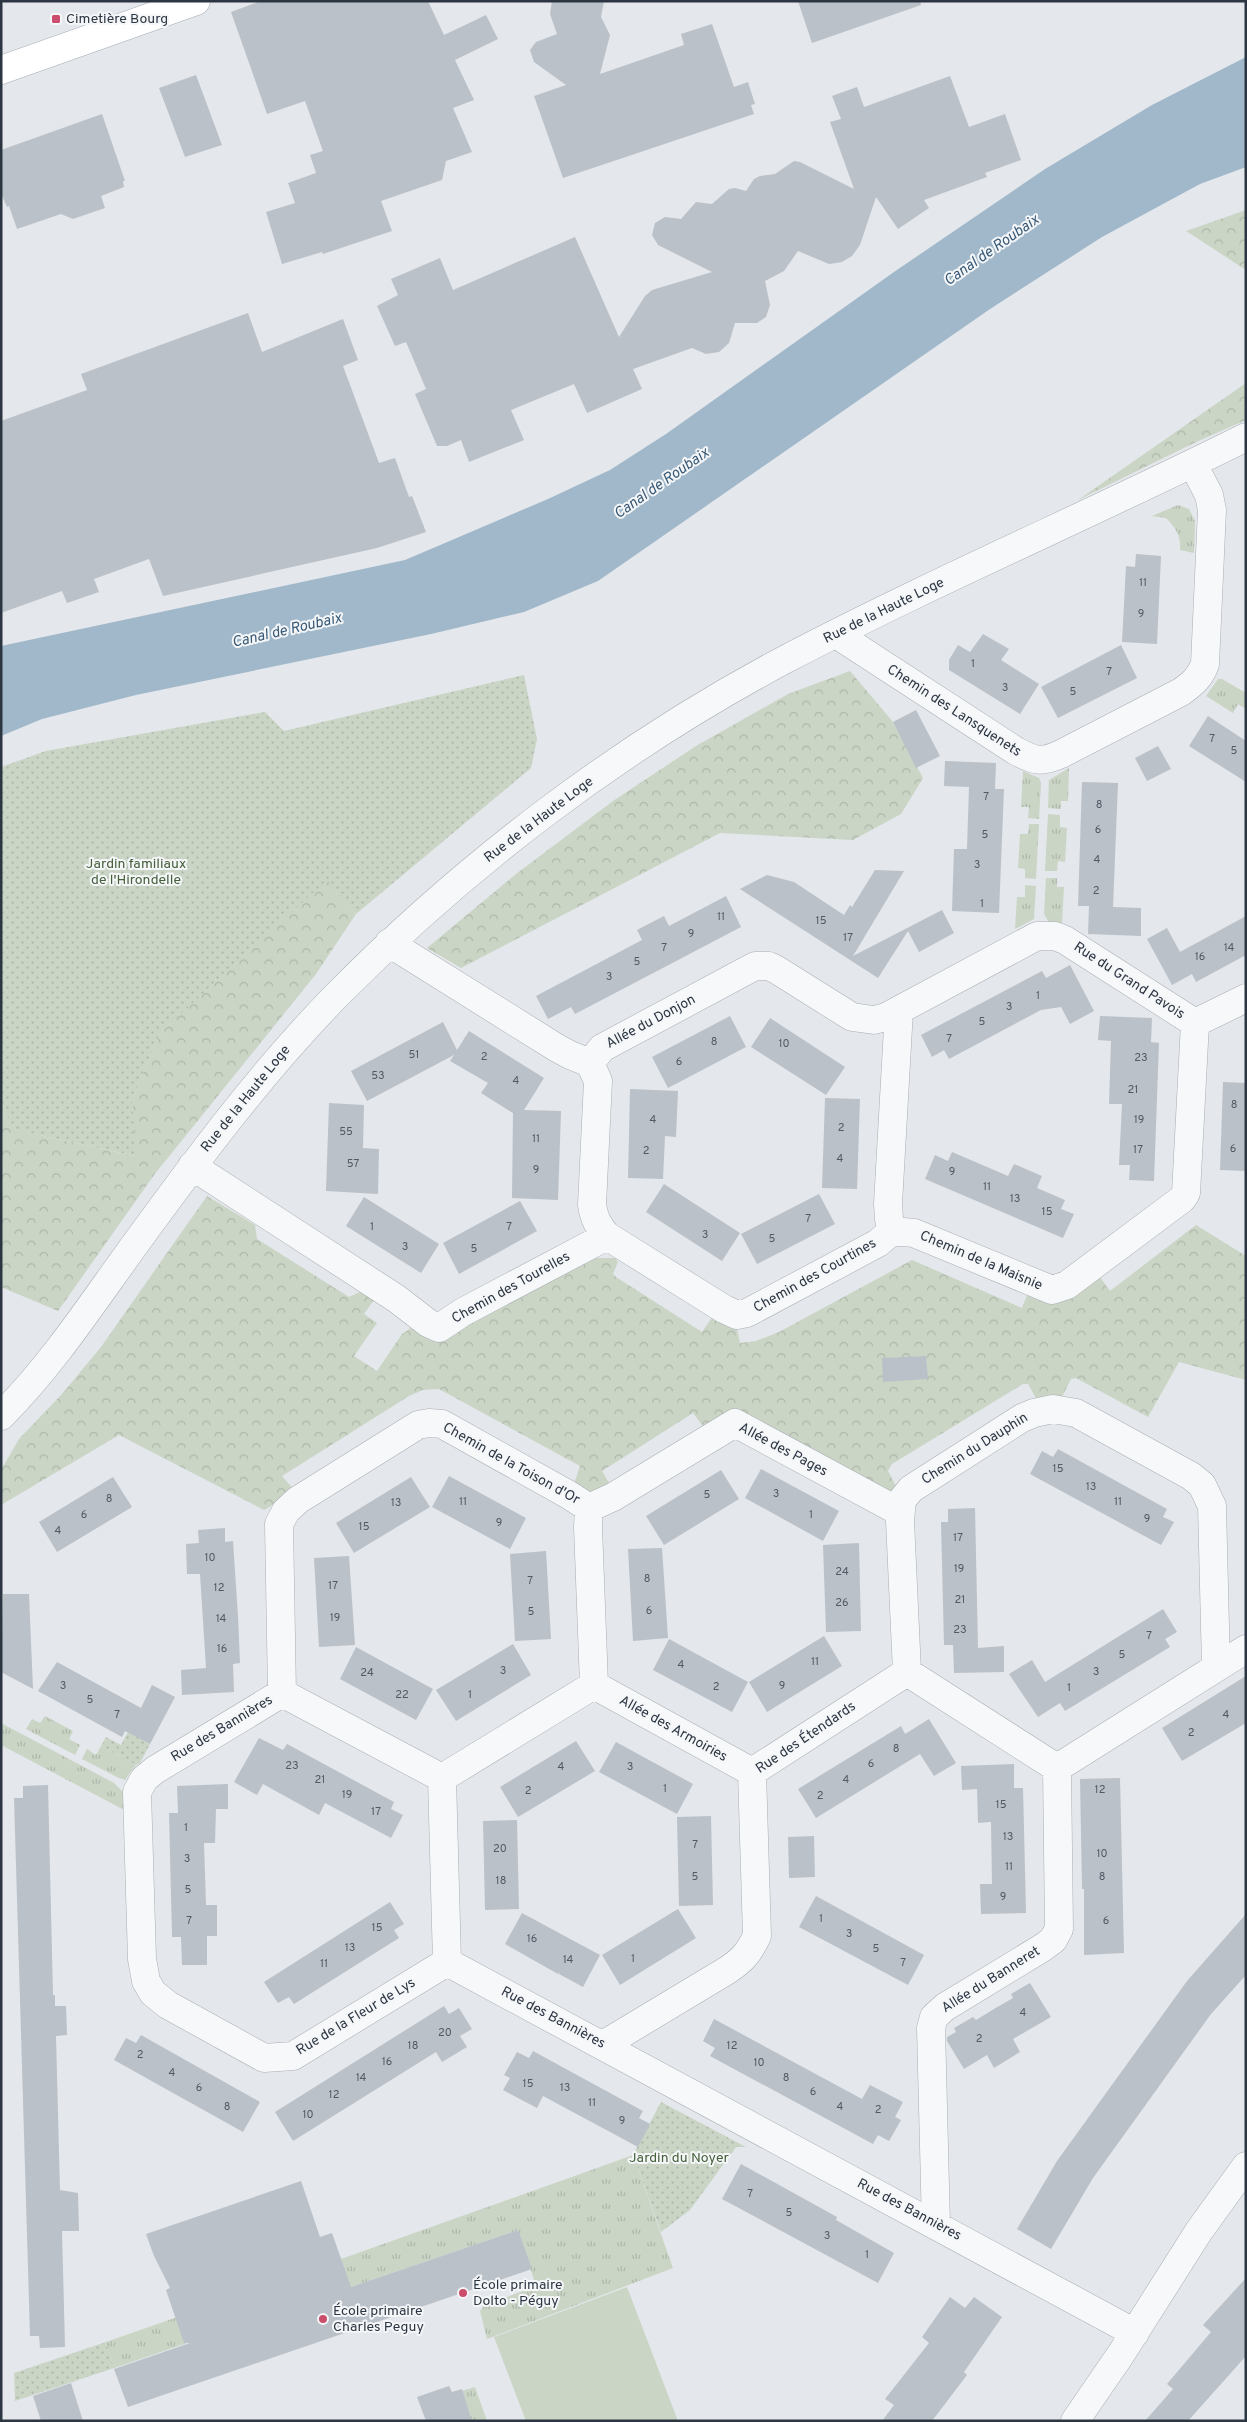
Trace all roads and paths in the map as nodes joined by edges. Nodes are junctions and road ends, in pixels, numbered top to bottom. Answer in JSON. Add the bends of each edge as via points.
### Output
{"nodes":[{"id":1,"x":196,"y":1,"type":"edge"},
{"id":2,"x":1,"y":70,"type":"edge"},
{"id":3,"x":1246,"y":437,"type":"edge"},
{"id":4,"x":1193,"y":464,"type":"junction"},
{"id":5,"x":836,"y":634,"type":"junction"},
{"id":6,"x":389,"y":943,"type":"junction"},
{"id":7,"x":1246,"y":998,"type":"edge"},
{"id":8,"x":899,"y":1010,"type":"junction"},
{"id":9,"x":1195,"y":1023,"type":"junction"},
{"id":10,"x":590,"y":1063,"type":"junction"},
{"id":11,"x":192,"y":1166,"type":"junction"},
{"id":12,"x":892,"y":1231,"type":"junction"},
{"id":13,"x":607,"y":1236,"type":"junction"},
{"id":14,"x":1,"y":1416,"type":"edge"},
{"id":15,"x":589,"y":1508,"type":"junction"},
{"id":16,"x":900,"y":1512,"type":"junction"},
{"id":17,"x":1246,"y":1649,"type":"edge"},
{"id":18,"x":1216,"y":1667,"type":"junction"},
{"id":19,"x":907,"y":1672,"type":"junction"},
{"id":20,"x":594,"y":1685,"type":"junction"},
{"id":21,"x":282,"y":1693,"type":"junction"},
{"id":22,"x":1057,"y":1768,"type":"junction"},
{"id":23,"x":752,"y":1772,"type":"junction"},
{"id":24,"x":442,"y":1778,"type":"junction"},
{"id":25,"x":137,"y":1792,"type":"joint"},
{"id":26,"x":447,"y":1962,"type":"junction"},
{"id":27,"x":603,"y":2045,"type":"junction"},
{"id":28,"x":1246,"y":2166,"type":"edge"},
{"id":29,"x":936,"y":2225,"type":"junction"},
{"id":30,"x":1135,"y":2333,"type":"junction"},
{"id":31,"x":1075,"y":2421,"type":"edge"}],
"edges":[{"from":1,"to":2,"type":"main road"},
{"from":3,"to":4,"type":"street","name":"Rue de la Haute Loge"},
{"from":4,"to":5,"type":"street","name":"Rue de la Haute Loge"},
{"from":4,"to":5,"type":"street","name":"Chemin des Lansquenets","via":[[1209,495],[1212,510],[1205,664],[1202,672],[1181,692],[1061,754],[1046,760],[1032,760]]},
{"from":5,"to":6,"type":"street","name":"Rue de la Haute Loge","via":[[723,696],[608,767],[460,881]]},
{"from":6,"to":10,"type":"street","via":[[556,1048]]},
{"from":6,"to":11,"type":"street","name":"Rue de la Haute Loge","via":[[278,1057]]},
{"from":7,"to":9,"type":"street","name":"Rue du Grand Pavois"},
{"from":8,"to":9,"type":"street","name":"Rue du Grand Pavois","via":[[1037,936],[1055,936]]},
{"from":8,"to":10,"type":"street","name":"Allée du Donjon","via":[[874,1020],[857,1018],[777,970],[769,966],[755,966],[602,1048]]},
{"from":8,"to":12,"type":"street","via":[[888,1204]]},
{"from":9,"to":12,"type":"street","name":"Chemin de la Maisnie","via":[[1186,1193],[1067,1285],[1044,1289],[914,1233]]},
{"from":10,"to":13,"type":"street","via":[[598,1081],[592,1205],[594,1217]]},
{"from":11,"to":13,"type":"street","name":"Chemin des Tourelles","via":[[439,1328],[472,1307]]},
{"from":11,"to":14,"type":"street","name":"Rue de la Haute Loge","via":[[74,1328]]},
{"from":12,"to":13,"type":"street","name":"Chemin des Courtines","via":[[878,1243],[747,1313],[737,1315]]},
{"from":15,"to":16,"type":"street","name":"Allée des Pages","via":[[613,1497],[735,1423]]},
{"from":15,"to":20,"type":"street","name":"Chemin de la Toison d'Or"},
{"from":15,"to":21,"type":"street","name":"Chemin de la Toison d'Or","via":[[442,1424],[418,1425],[298,1500],[286,1511],[279,1524]]},
{"from":16,"to":18,"type":"street","name":"Chemin du Dauphin","via":[[902,1500],[911,1489],[1022,1418],[1053,1409],[1076,1413],[1202,1484],[1212,1506]]},
{"from":16,"to":19,"type":"street","name":"Chemin du Dauphin"},
{"from":17,"to":18,"type":"street"},
{"from":18,"to":22,"type":"street"},
{"from":19,"to":22,"type":"street"},
{"from":19,"to":23,"type":"street","name":"Rue des Étendards"},
{"from":20,"to":23,"type":"street","name":"Allée des Armoiries"},
{"from":20,"to":24,"type":"street"},
{"from":21,"to":24,"type":"street","name":"Rue des Bannières"},
{"from":21,"to":25,"type":"street","name":"Rue des Bannières","via":[[155,1770],[144,1779]]},
{"from":22,"to":29,"type":"street","name":"Allée du Banneret","via":[[1058,1929],[1053,1940],[945,2006],[934,2017]]},
{"from":23,"to":27,"type":"street","name":"Rue des Étendards","via":[[757,1936],[752,1947],[744,1958],[726,1971]]},
{"from":24,"to":26,"type":"street"},
{"from":25,"to":26,"type":"street","name":"Rue de la Fleur de Lys","via":[[142,1959],[146,1981],[153,1994],[168,2005],[264,2058],[293,2056]]},
{"from":26,"to":27,"type":"street","name":"Rue des Bannières"},
{"from":27,"to":29,"type":"street","name":"Rue des Bannières"},
{"from":28,"to":30,"type":"street","via":[[1199,2231]]},
{"from":29,"to":30,"type":"street","name":"Rue des Bannières"},
{"from":30,"to":31,"type":"street"}]}
